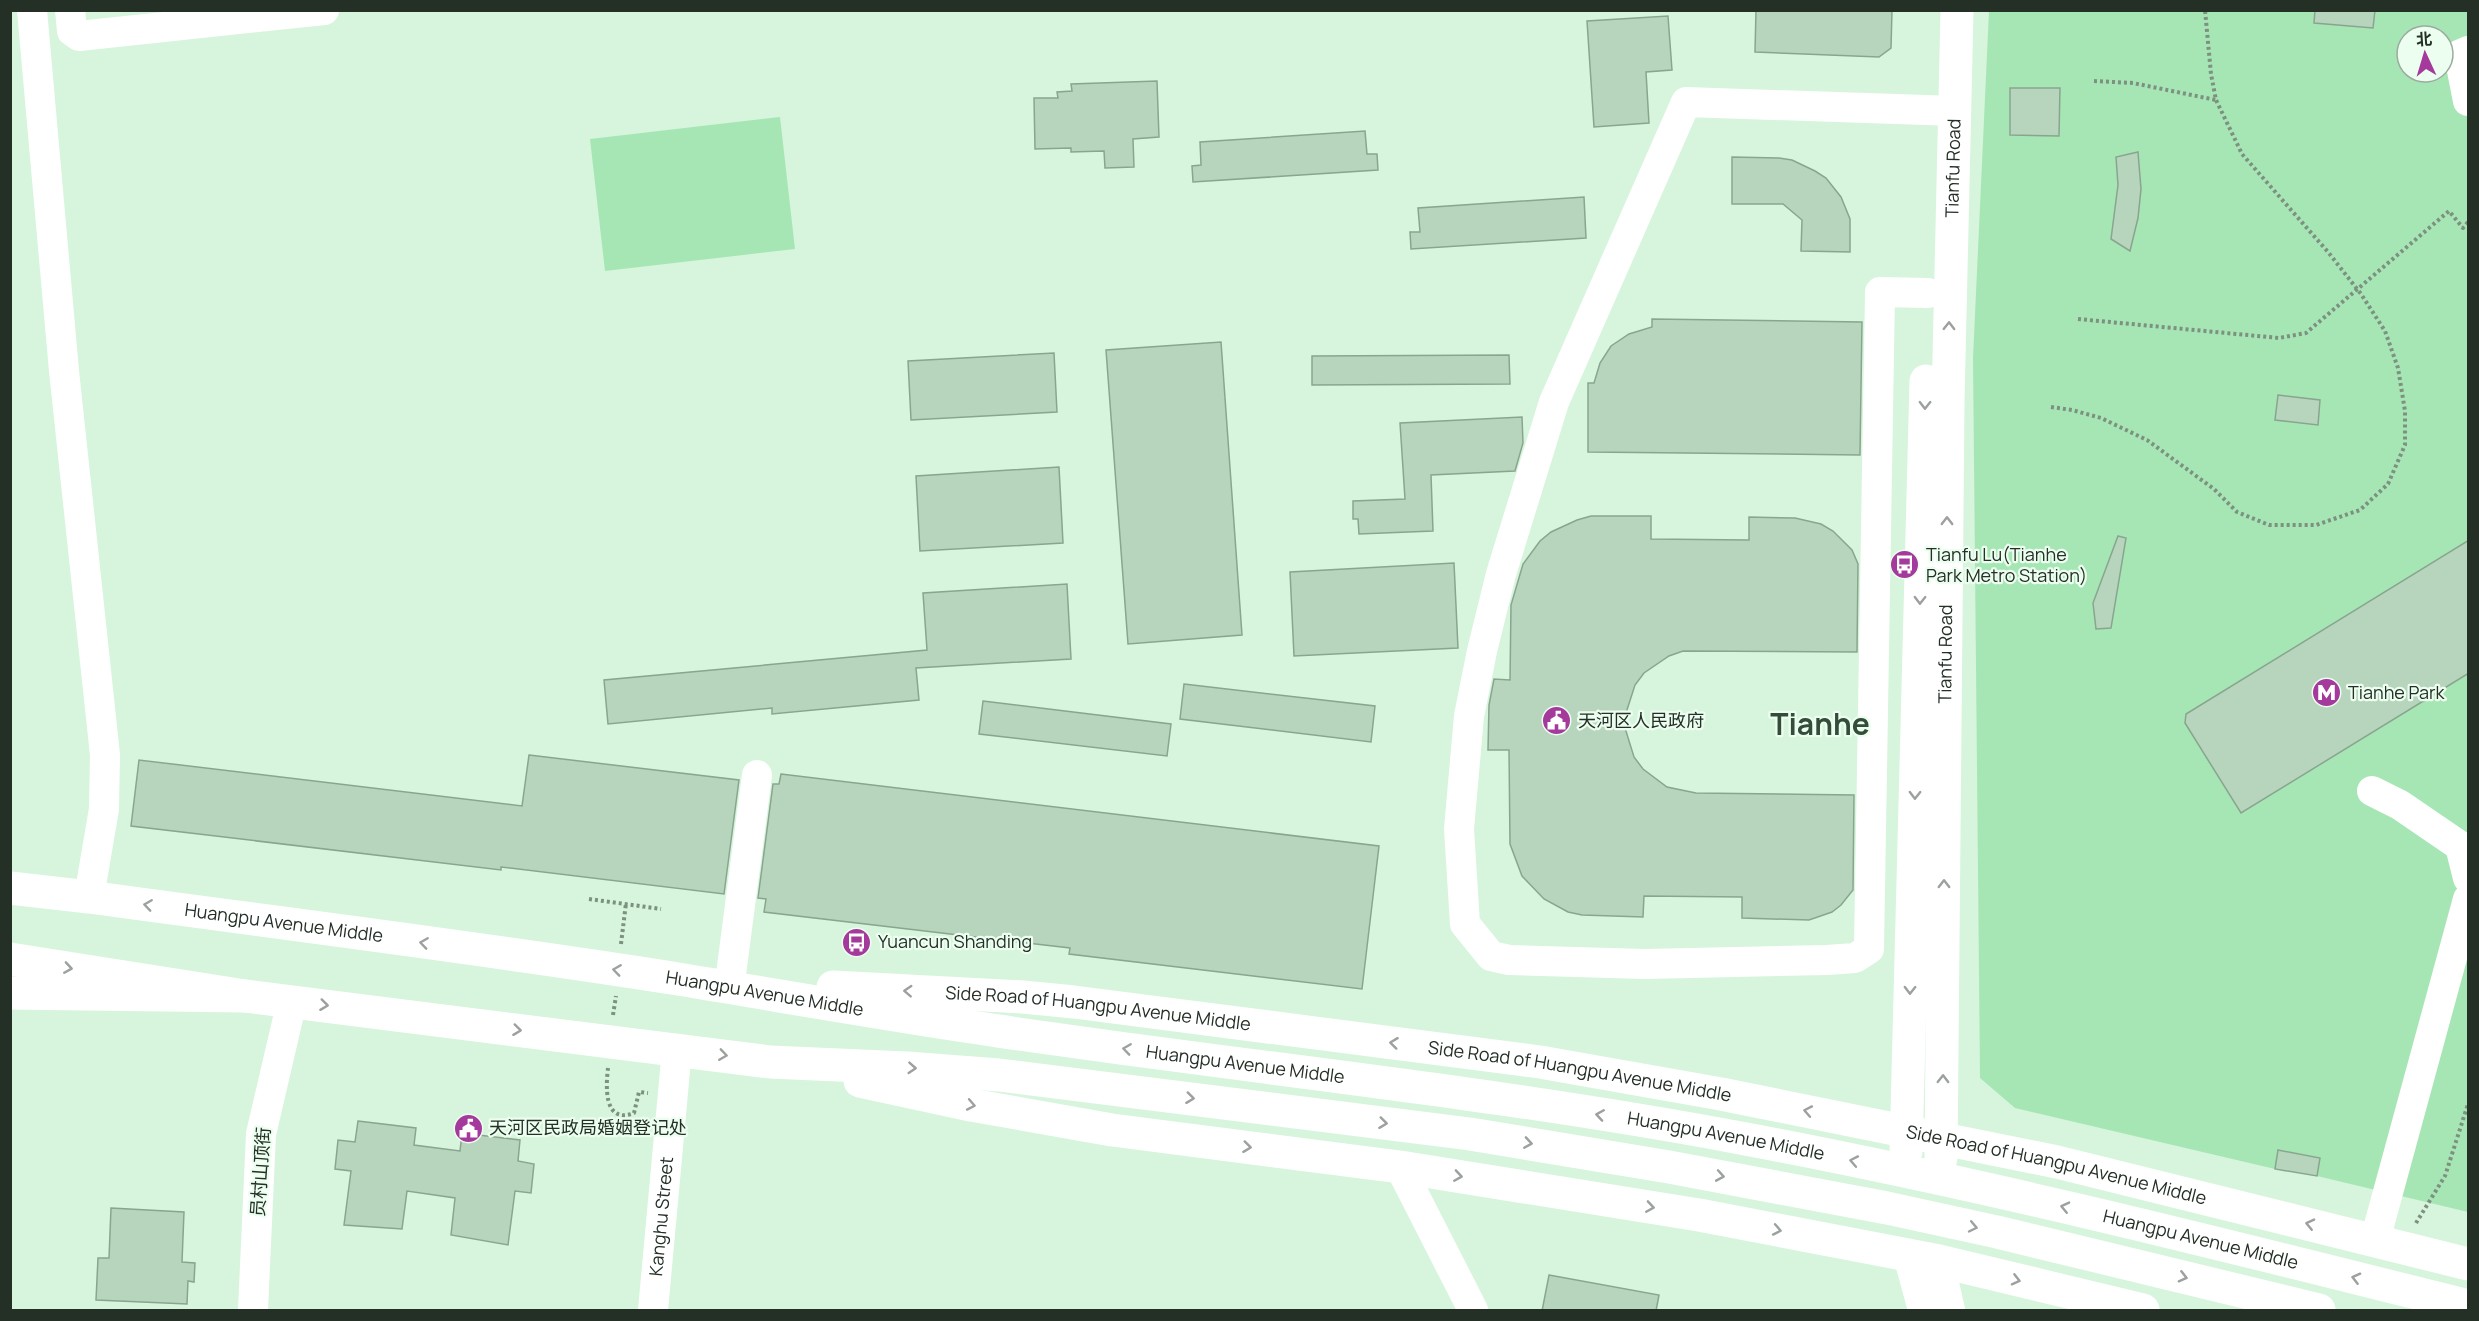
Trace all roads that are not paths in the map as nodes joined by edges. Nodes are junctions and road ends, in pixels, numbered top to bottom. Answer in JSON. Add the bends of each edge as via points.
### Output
{"nodes":[{"id":1,"x":32,"y":10,"type":"edge"},
{"id":2,"x":70,"y":10,"type":"edge"},
{"id":3,"x":324,"y":10,"type":"edge"},
{"id":4,"x":1935,"y":10,"type":"edge"},
{"id":5,"x":1957,"y":10,"type":"edge"},
{"id":6,"x":2469,"y":51,"type":"edge"},
{"id":7,"x":2469,"y":101,"type":"edge"},
{"id":8,"x":1944,"y":110,"type":"junction"},
{"id":9,"x":1928,"y":293,"type":"junction"},
{"id":10,"x":757,"y":775,"type":"dead end"},
{"id":11,"x":2372,"y":790,"type":"dead end"},
{"id":12,"x":2469,"y":878,"type":"edge"},
{"id":13,"x":10,"y":888,"type":"edge"},
{"id":14,"x":89,"y":897,"type":"junction"},
{"id":15,"x":2469,"y":899,"type":"edge"},
{"id":16,"x":10,"y":959,"type":"edge"},
{"id":17,"x":675,"y":978,"type":"junction"},
{"id":18,"x":730,"y":982,"type":"junction"},
{"id":19,"x":10,"y":993,"type":"edge"},
{"id":20,"x":57,"y":993,"type":"junction"},
{"id":21,"x":245,"y":996,"type":"junction"},
{"id":22,"x":292,"y":1001,"type":"junction"},
{"id":23,"x":10,"y":1002,"type":"edge"},
{"id":24,"x":677,"y":1049,"type":"junction"},
{"id":25,"x":770,"y":1062,"type":"junction"},
{"id":26,"x":1721,"y":1094,"type":"junction"},
{"id":27,"x":1906,"y":1130,"type":"junction"},
{"id":28,"x":1941,"y":1137,"type":"junction"},
{"id":29,"x":1400,"y":1167,"type":"junction"},
{"id":30,"x":2196,"y":1198,"type":"junction"},
{"id":31,"x":1699,"y":1215,"type":"junction"},
{"id":32,"x":2388,"y":1244,"type":"junction"},
{"id":33,"x":1924,"y":1258,"type":"junction"},
{"id":34,"x":2469,"y":1264,"type":"edge"},
{"id":35,"x":2095,"y":1299,"type":"junction"},
{"id":36,"x":2469,"y":1306,"type":"edge"},
{"id":37,"x":253,"y":1311,"type":"edge"},
{"id":38,"x":653,"y":1311,"type":"edge"},
{"id":39,"x":1473,"y":1311,"type":"edge"},
{"id":40,"x":1923,"y":1311,"type":"edge"},
{"id":41,"x":1950,"y":1311,"type":"edge"},
{"id":42,"x":2040,"y":1311,"type":"edge"},
{"id":43,"x":2143,"y":1311,"type":"edge"},
{"id":44,"x":2160,"y":1311,"type":"edge"},
{"id":45,"x":2319,"y":1311,"type":"edge"}],
"edges":[{"from":1,"to":14,"type":"street","via":[[64,371],[105,755],[104,809]]},
{"from":2,"to":3,"type":"street","via":[[72,31],[79,36]]},
{"from":4,"to":8,"type":"main road","name":"Tianfu Road"},
{"from":5,"to":8,"type":"main road","name":"Tianfu Road"},
{"from":6,"to":7,"type":"street","via":[[2459,55]]},
{"from":8,"to":9,"type":"main road","name":"Tianfu Road"},
{"from":8,"to":9,"type":"street","via":[[1686,102],[1554,402],[1501,574],[1469,716],[1459,829],[1465,924],[1491,957],[1656,964],[1855,958],[1869,949],[1880,292]]},
{"from":28,"to":8,"type":"main road","name":"Tianfu Road","one_way":true,"via":[[1948,402]]},
{"from":9,"to":27,"type":"main road","name":"Tianfu Road","one_way":true},
{"from":10,"to":18,"type":"street"},
{"from":11,"to":12,"type":"street","via":[[2460,846]]},
{"from":13,"to":14,"type":"main road","name":"Huangpu Avenue Middle"},
{"from":17,"to":14,"type":"main road","name":"Huangpu Avenue Middle","one_way":true},
{"from":15,"to":32,"type":"street"},
{"from":16,"to":21,"type":"main road","one_way":true},
{"from":17,"to":18,"type":"main road","name":"Side Road of Huangpu Avenue Middle"},
{"from":36,"to":17,"type":"main road","name":"Huangpu Avenue Middle","one_way":true,"via":[[2131,1222],[1889,1168],[1665,1125],[1476,1095],[1013,1033]]},
{"from":26,"to":18,"type":"main road","name":"Side Road of Huangpu Avenue Middle","one_way":true,"via":[[1540,1062],[1094,1004]]},
{"from":19,"to":20,"type":"main road"},
{"from":20,"to":21,"type":"main road"},
{"from":20,"to":23,"type":"main road"},
{"from":21,"to":22,"type":"main road"},
{"from":22,"to":24,"type":"main road","one_way":true},
{"from":22,"to":37,"type":"street","name":"员村山顶街","via":[[261,1134]]},
{"from":24,"to":25,"type":"main road","one_way":true},
{"from":24,"to":38,"type":"street","name":"Kanghu Street"},
{"from":25,"to":29,"type":"main road","one_way":true,"via":[[970,1105],[1112,1130]]},
{"from":25,"to":45,"type":"main road","one_way":true,"via":[[999,1075],[1470,1134],[1876,1205]]},
{"from":27,"to":26,"type":"main road","name":"Side Road of Huangpu Avenue Middle","one_way":true},
{"from":26,"to":31,"type":"main road","via":[[1750,1116],[1760,1131],[1761,1170],[1751,1190],[1738,1200]]},
{"from":27,"to":28,"type":"main road","name":"Side Road of Huangpu Avenue Middle"},
{"from":27,"to":33,"type":"main road","name":"Tianfu Road","via":[[1904,1220]]},
{"from":28,"to":30,"type":"main road","name":"Side Road of Huangpu Avenue Middle"},
{"from":28,"to":33,"type":"main road","name":"Tianfu Road"},
{"from":29,"to":31,"type":"main road","one_way":true},
{"from":29,"to":39,"type":"street"},
{"from":32,"to":30,"type":"main road","name":"Side Road of Huangpu Avenue Middle","one_way":true},
{"from":30,"to":44,"type":"main road","via":[[2161,1209],[2139,1230],[2134,1275],[2144,1294]]},
{"from":31,"to":33,"type":"main road","one_way":true},
{"from":32,"to":34,"type":"main road","name":"Side Road of Huangpu Avenue Middle"},
{"from":33,"to":35,"type":"main road","one_way":true},
{"from":33,"to":40,"type":"street"},
{"from":33,"to":41,"type":"street"},
{"from":35,"to":42,"type":"main road"},
{"from":35,"to":43,"type":"main road"}]}
